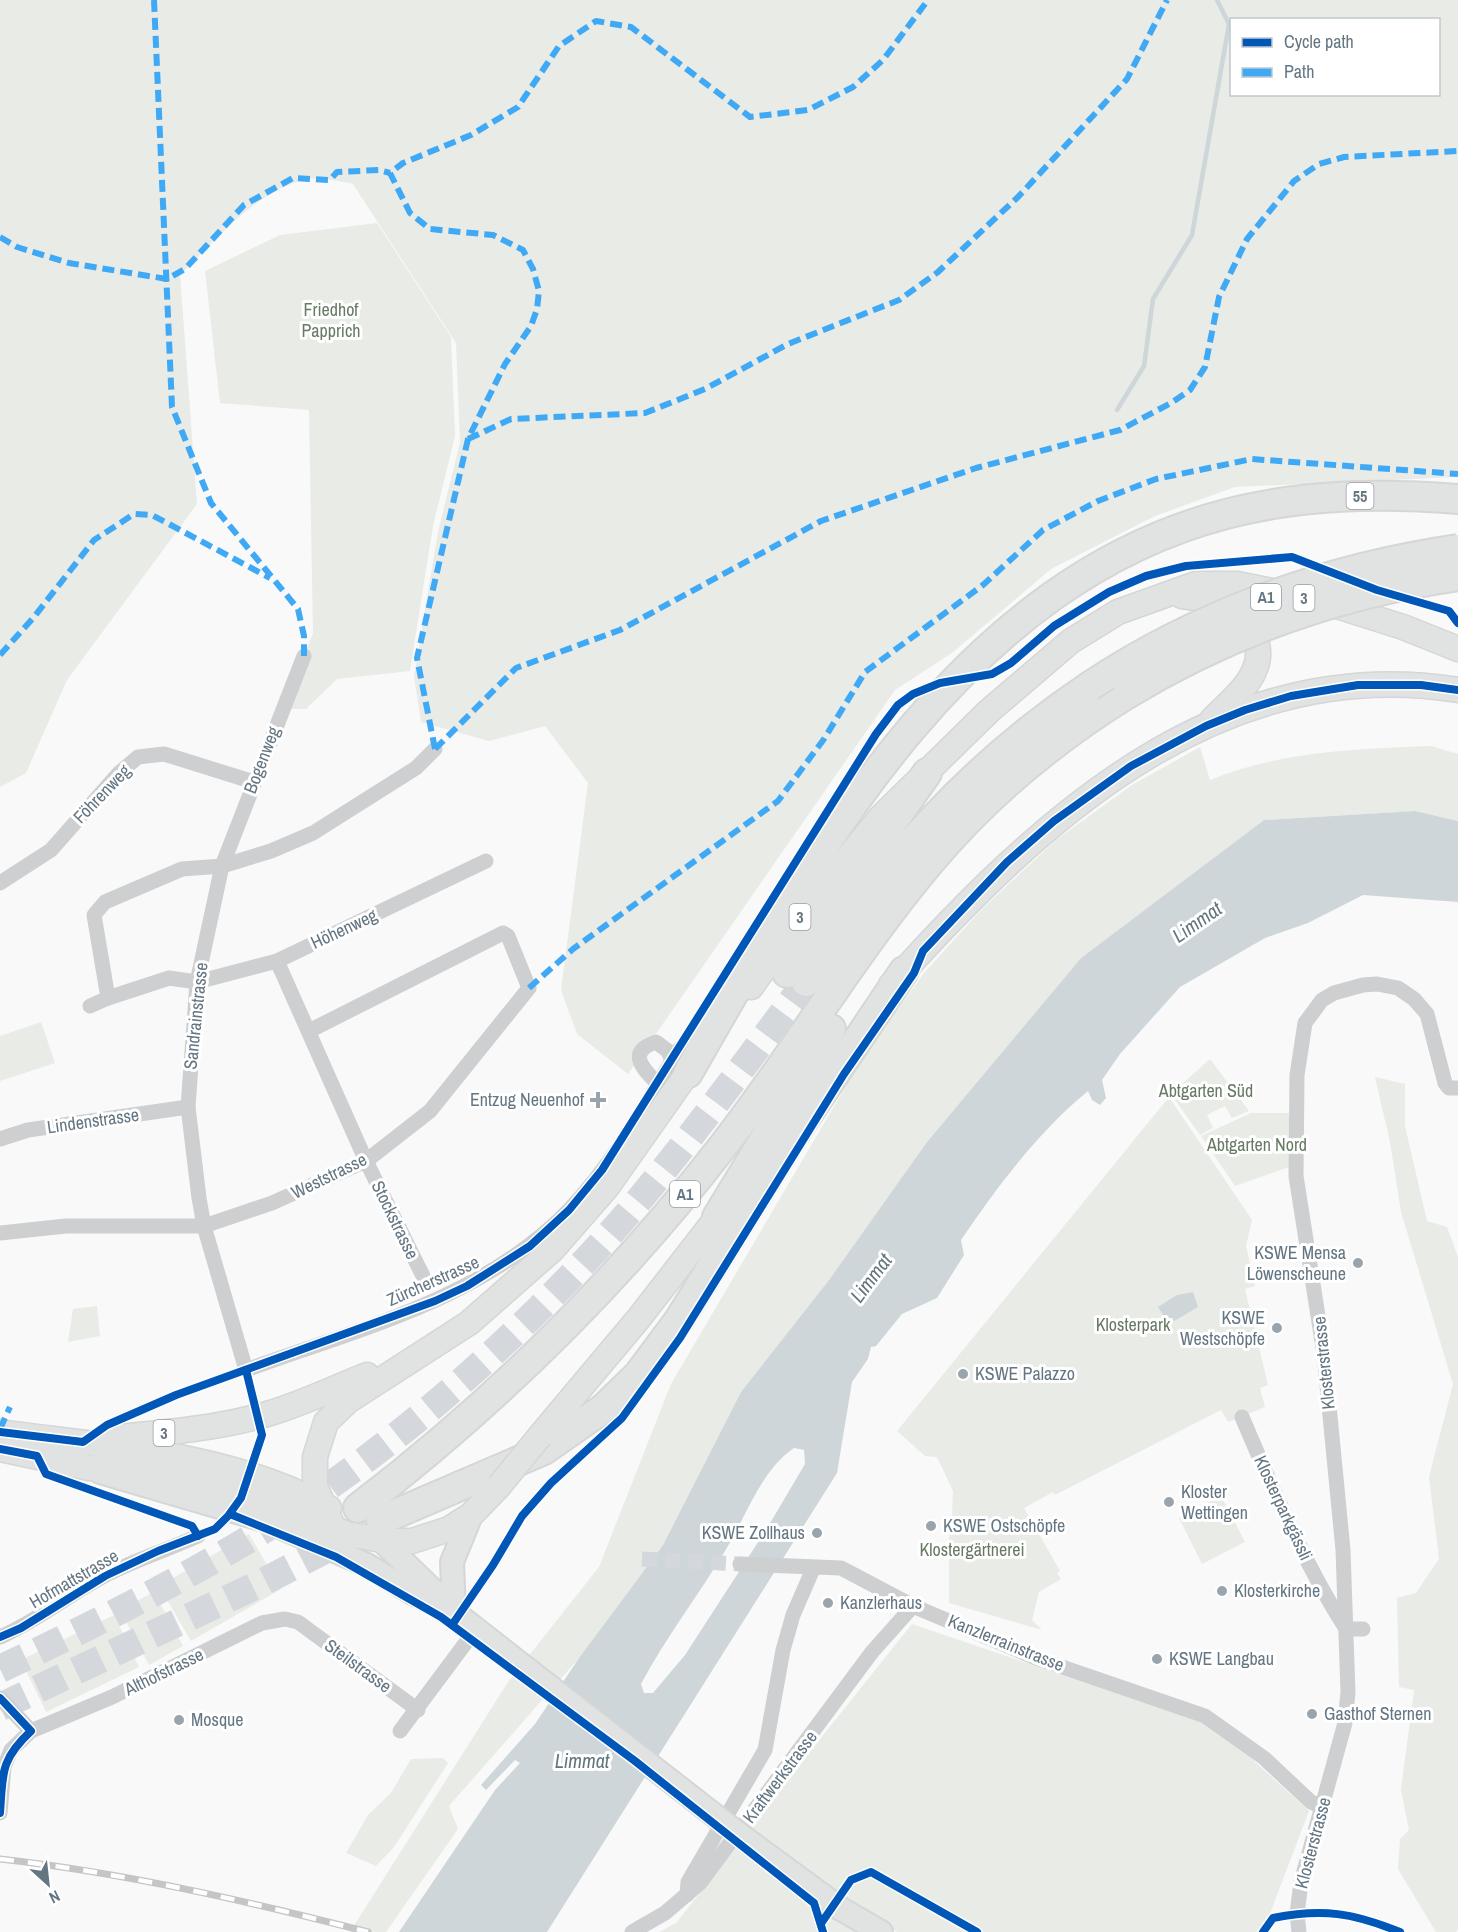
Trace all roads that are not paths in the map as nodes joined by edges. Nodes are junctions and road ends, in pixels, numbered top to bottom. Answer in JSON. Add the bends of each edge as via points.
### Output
{"nodes":[{"id":1,"x":1458,"y":499,"type":"edge"},
{"id":2,"x":1458,"y":549,"type":"edge"},
{"id":3,"x":1458,"y":576,"type":"edge"},
{"id":4,"x":1165,"y":593,"type":"junction"},
{"id":5,"x":1458,"y":649,"type":"edge"},
{"id":6,"x":304,"y":656,"type":"dead end"},
{"id":7,"x":1458,"y":690,"type":"edge"},
{"id":8,"x":1206,"y":726,"type":"junction"},
{"id":9,"x":435,"y":749,"type":"dead end"},
{"id":10,"x":927,"y":773,"type":"junction"},
{"id":11,"x":254,"y":782,"type":"junction"},
{"id":12,"x":958,"y":830,"type":"junction"},
{"id":13,"x":486,"y":861,"type":"dead end"},
{"id":14,"x":222,"y":866,"type":"junction"},
{"id":15,"x":0,"y":883,"type":"edge"},
{"id":16,"x":276,"y":961,"type":"junction"},
{"id":17,"x":904,"y":971,"type":"junction"},
{"id":18,"x":197,"y":982,"type":"junction"},
{"id":19,"x":108,"y":998,"type":"junction"},
{"id":20,"x":90,"y":1006,"type":"dead end"},
{"id":21,"x":309,"y":1031,"type":"junction"},
{"id":22,"x":679,"y":1061,"type":"junction"},
{"id":23,"x":658,"y":1083,"type":"junction"},
{"id":24,"x":1458,"y":1088,"type":"edge"},
{"id":25,"x":188,"y":1107,"type":"junction"},
{"id":26,"x":0,"y":1139,"type":"edge"},
{"id":27,"x":366,"y":1161,"type":"junction"},
{"id":28,"x":717,"y":1217,"type":"junction"},
{"id":29,"x":204,"y":1226,"type":"junction"},
{"id":30,"x":0,"y":1233,"type":"edge"},
{"id":31,"x":423,"y":1276,"type":"dead end"},
{"id":32,"x":419,"y":1354,"type":"junction"},
{"id":33,"x":246,"y":1370,"type":"joint"},
{"id":34,"x":1242,"y":1417,"type":"dead end"},
{"id":35,"x":0,"y":1432,"type":"edge"},
{"id":36,"x":83,"y":1442,"type":"junction"},
{"id":37,"x":0,"y":1449,"type":"edge"},
{"id":38,"x":89,"y":1468,"type":"junction"},
{"id":39,"x":321,"y":1504,"type":"junction"},
{"id":40,"x":471,"y":1515,"type":"junction"},
{"id":41,"x":374,"y":1523,"type":"junction"},
{"id":42,"x":334,"y":1529,"type":"junction"},
{"id":43,"x":198,"y":1536,"type":"dead end"},
{"id":44,"x":740,"y":1564,"type":"tunnel mouth"},
{"id":45,"x":367,"y":1565,"type":"junction"},
{"id":46,"x":813,"y":1569,"type":"junction"},
{"id":47,"x":913,"y":1605,"type":"junction"},
{"id":48,"x":454,"y":1612,"type":"junction"},
{"id":49,"x":298,"y":1623,"type":"joint"},
{"id":50,"x":479,"y":1625,"type":"dead end"},
{"id":51,"x":1346,"y":1629,"type":"junction"},
{"id":52,"x":1363,"y":1629,"type":"dead end"},
{"id":53,"x":0,"y":1637,"type":"edge"},
{"id":54,"x":0,"y":1698,"type":"edge"},
{"id":55,"x":418,"y":1710,"type":"junction"},
{"id":56,"x":31,"y":1731,"type":"junction"},
{"id":57,"x":400,"y":1731,"type":"dead end"},
{"id":58,"x":1323,"y":1807,"type":"junction"},
{"id":59,"x":0,"y":1813,"type":"edge"},
{"id":60,"x":687,"y":1896,"type":"junction"},
{"id":61,"x":632,"y":1932,"type":"edge"},
{"id":62,"x":880,"y":1932,"type":"edge"},
{"id":63,"x":1299,"y":1932,"type":"edge"}],
"edges":[{"from":1,"to":22,"type":"highway","number":"55","via":[[1357,496],[1263,505],[1185,526],[1100,565],[1019,620],[935,702],[880,768]]},
{"from":2,"to":10,"type":"highway","number":"A1","bridge":true,"via":[[1352,570],[1274,594],[1164,643],[1090,686],[1012,743],[938,811],[796,977]]},
{"from":3,"to":12,"type":"highway","number":"A1","bridge":true,"via":[[1358,596],[1283,619],[1212,648],[1127,694],[1044,751]]},
{"from":4,"to":5,"type":"main road","number":"3","via":[[1196,584],[1257,586],[1379,619]]},
{"from":4,"to":8,"type":"main road","via":[[1229,606],[1242,615],[1255,634],[1258,653],[1254,672],[1245,687]]},
{"from":4,"to":10,"type":"main road","number":"3","via":[[1119,612],[1071,641],[989,711]]},
{"from":6,"to":11,"type":"street","name":"Bogenweg"},
{"from":7,"to":8,"type":"main road","number":"3","via":[[1395,684],[1322,690],[1245,710]]},
{"from":8,"to":17,"type":"main road","number":"3","via":[[1131,766],[1054,821],[982,886]]},
{"from":9,"to":14,"type":"street","via":[[417,768],[313,833]]},
{"from":10,"to":22,"type":"main road","number":"3","via":[[880,818]]},
{"from":11,"to":14,"type":"street","name":"Bogenweg"},
{"from":11,"to":15,"type":"street","name":"Föhrenweg","via":[[164,754],[138,757],[51,849]]},
{"from":12,"to":28,"type":"highway","via":[[919,900],[848,1001]]},
{"from":12,"to":41,"type":"highway","number":"A1","via":[[906,891],[724,1145],[631,1258]]},
{"from":13,"to":16,"type":"street","name":"Höhenweg"},
{"from":14,"to":18,"type":"street","name":"Sandrainstrasse"},
{"from":14,"to":19,"type":"street","via":[[182,869],[105,902],[94,915]]},
{"from":16,"to":18,"type":"street","name":"Höhenweg"},
{"from":16,"to":21,"type":"street","name":"Stockstrasse"},
{"from":17,"to":28,"type":"main road","number":"3","via":[[860,1020],[745,1184]]},
{"from":17,"to":41,"type":"highway","via":[[793,1136],[679,1320],[630,1383],[582,1425],[544,1450]]},
{"from":18,"to":19,"type":"street","via":[[169,978]]},
{"from":18,"to":25,"type":"street","name":"Sandrainstrasse"},
{"from":19,"to":20,"type":"street"},
{"from":21,"to":27,"type":"street","name":"Stockstrasse"},
{"from":21,"to":27,"type":"street","name":"Weststrasse","via":[[503,933],[508,936],[529,988],[430,1111]]},
{"from":22,"to":23,"type":"street","name":"Zürcherstrasse"},
{"from":22,"to":23,"type":"street","via":[[656,1042],[647,1045],[639,1059],[641,1066]]},
{"from":22,"to":32,"type":"main road","number":"3","via":[[617,1174],[569,1233],[489,1307]]},
{"from":23,"to":33,"type":"street","name":"Zürcherstrasse","via":[[587,1190],[514,1258],[435,1301]]},
{"from":24,"to":51,"type":"street","name":"Klosterstrasse","via":[[1449,1088],[1445,1083],[1427,1014],[1398,988],[1363,985],[1334,993],[1314,1008],[1305,1023],[1298,1075],[1296,1176],[1322,1334],[1343,1550]]},
{"from":25,"to":26,"type":"street","name":"Lindenstrasse","via":[[28,1131]]},
{"from":25,"to":29,"type":"street","name":"Sandrainstrasse"},
{"from":27,"to":29,"type":"street","name":"Weststrasse","via":[[272,1203]]},
{"from":27,"to":31,"type":"street","name":"Stockstrasse"},
{"from":28,"to":40,"type":"main road","number":"3","bridge":true,"via":[[644,1311]]},
{"from":29,"to":30,"type":"street","name":"Weststrasse","via":[[66,1226]]},
{"from":29,"to":33,"type":"street","name":"Sandrainstrasse"},
{"from":32,"to":36,"type":"main road","number":"3","via":[[256,1417],[179,1432]]},
{"from":32,"to":39,"type":"main road","number":"3","via":[[348,1401],[326,1422],[314,1473]]},
{"from":34,"to":51,"type":"street","name":"Klosterparkgässli","via":[[1284,1513]]},
{"from":35,"to":36,"type":"main road","number":"3"},
{"from":36,"to":39,"type":"main road","via":[[230,1470]]},
{"from":37,"to":38,"type":"main road","number":"3"},
{"from":38,"to":42,"type":"main road","number":"3","via":[[195,1480],[252,1496]]},
{"from":38,"to":45,"type":"main road","number":"3","via":[[264,1520]]},
{"from":39,"to":41,"type":"main road"},
{"from":39,"to":42,"type":"main road","number":"3"},
{"from":40,"to":41,"type":"main road","number":"3","via":[[424,1538]]},
{"from":40,"to":48,"type":"main road","via":[[452,1562]]},
{"from":41,"to":42,"type":"main road","number":"3","via":[[359,1537]]},
{"from":41,"to":48,"type":"main road"},
{"from":42,"to":45,"type":"main road","number":"3","via":[[350,1551]]},
{"from":43,"to":53,"type":"street","name":"Hofmattstrasse","via":[[105,1576]]},
{"from":44,"to":46,"type":"street","name":"Kanzlerrainstrasse"},
{"from":45,"to":48,"type":"main road","number":"3","via":[[414,1594]]},
{"from":46,"to":47,"type":"street","name":"Kanzlerrainstrasse","via":[[841,1568]]},
{"from":46,"to":60,"type":"street","via":[[783,1650],[765,1750],[688,1882]]},
{"from":47,"to":58,"type":"street","name":"Kanzlerrainstrasse","via":[[1036,1658],[1205,1716],[1264,1758],[1311,1802]]},
{"from":47,"to":60,"type":"street","name":"Kraftwerkstrasse","via":[[872,1652]]},
{"from":48,"to":62,"type":"main road","bridge":true,"via":[[732,1828],[841,1909]]},
{"from":49,"to":55,"type":"street","name":"Steilstrasse"},
{"from":49,"to":56,"type":"street","name":"Althofstrasse","via":[[285,1619],[262,1623],[112,1697]]},
{"from":50,"to":55,"type":"street"},
{"from":51,"to":52,"type":"street"},
{"from":51,"to":58,"type":"street","name":"Klosterstrasse","via":[[1348,1708]]},
{"from":54,"to":56,"type":"street"},
{"from":55,"to":57,"type":"street"},
{"from":56,"to":59,"type":"street","via":[[11,1750],[4,1767]]},
{"from":58,"to":63,"type":"street","name":"Klosterstrasse","via":[[1301,1882]]},
{"from":60,"to":61,"type":"street","name":"Kraftwerkstrasse"}]}
